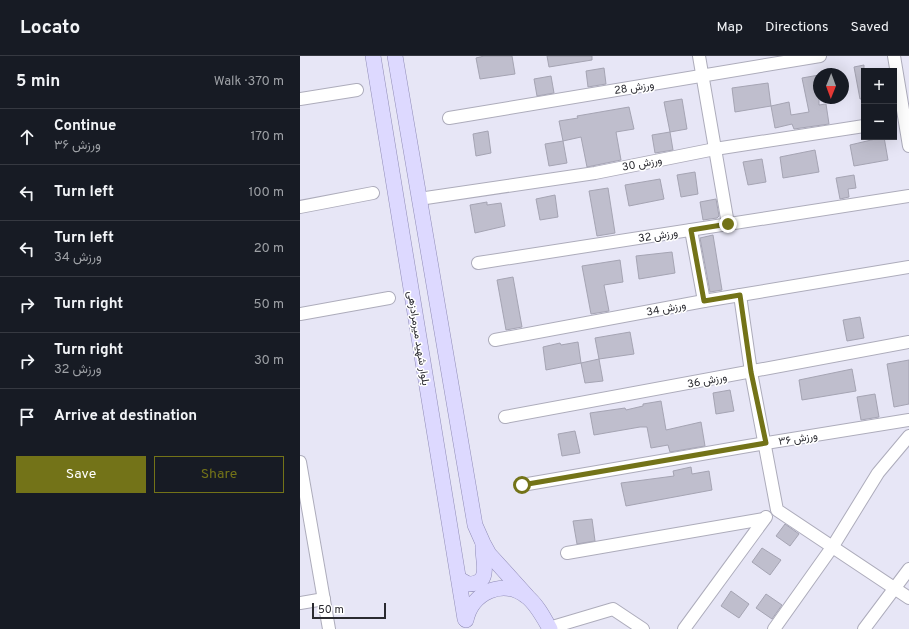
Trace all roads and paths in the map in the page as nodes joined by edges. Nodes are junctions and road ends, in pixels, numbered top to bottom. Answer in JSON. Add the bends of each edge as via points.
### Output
{"nodes":[{"id":1,"x":372,"y":56,"type":"edge"},
{"id":2,"x":395,"y":56,"type":"edge"},
{"id":3,"x":699,"y":56,"type":"edge"},
{"id":4,"x":820,"y":56,"type":"edge"},
{"id":5,"x":894,"y":56,"type":"edge"},
{"id":6,"x":702,"y":76,"type":"junction"},
{"id":7,"x":357,"y":90,"type":"dead end"},
{"id":8,"x":300,"y":99,"type":"edge"},
{"id":9,"x":404,"y":111,"type":"junction"},
{"id":10,"x":382,"y":116,"type":"junction"},
{"id":11,"x":449,"y":118,"type":"dead end"},
{"id":12,"x":903,"y":121,"type":"edge"},
{"id":13,"x":861,"y":126,"type":"edge"},
{"id":14,"x":410,"y":144,"type":"junction"},
{"id":15,"x":909,"y":146,"type":"edge"},
{"id":16,"x":388,"y":147,"type":"junction"},
{"id":17,"x":715,"y":149,"type":"junction"},
{"id":18,"x":373,"y":193,"type":"dead end"},
{"id":19,"x":909,"y":196,"type":"edge"},
{"id":20,"x":419,"y":199,"type":"junction"},
{"id":21,"x":300,"y":207,"type":"edge"},
{"id":22,"x":728,"y":224,"type":"junction"},
{"id":23,"x":691,"y":230,"type":"junction"},
{"id":24,"x":478,"y":263,"type":"dead end"},
{"id":25,"x":909,"y":268,"type":"edge"},
{"id":26,"x":740,"y":295,"type":"junction"},
{"id":27,"x":389,"y":298,"type":"dead end"},
{"id":28,"x":704,"y":301,"type":"junction"},
{"id":29,"x":300,"y":314,"type":"edge"},
{"id":30,"x":495,"y":340,"type":"dead end"},
{"id":31,"x":909,"y":342,"type":"edge"},
{"id":32,"x":751,"y":372,"type":"junction"},
{"id":33,"x":505,"y":418,"type":"dead end"},
{"id":34,"x":909,"y":420,"type":"edge"},
{"id":35,"x":909,"y":436,"type":"edge"},
{"id":36,"x":766,"y":443,"type":"junction"},
{"id":37,"x":300,"y":462,"type":"edge"},
{"id":38,"x":522,"y":485,"type":"dead end"},
{"id":39,"x":302,"y":492,"type":"edge"},
{"id":40,"x":777,"y":510,"type":"junction"},
{"id":41,"x":764,"y":519,"type":"junction"},
{"id":42,"x":483,"y":543,"type":"junction"},
{"id":43,"x":833,"y":546,"type":"junction"},
{"id":44,"x":567,"y":553,"type":"dead end"},
{"id":45,"x":909,"y":569,"type":"edge"},
{"id":46,"x":459,"y":579,"type":"junction"},
{"id":47,"x":896,"y":588,"type":"junction"},
{"id":48,"x":527,"y":596,"type":"junction"},
{"id":49,"x":909,"y":598,"type":"edge"},
{"id":50,"x":324,"y":599,"type":"junction"},
{"id":51,"x":300,"y":602,"type":"edge"},
{"id":52,"x":466,"y":624,"type":"edge"},
{"id":53,"x":329,"y":629,"type":"edge"},
{"id":54,"x":551,"y":629,"type":"edge"},
{"id":55,"x":643,"y":629,"type":"edge"},
{"id":56,"x":684,"y":629,"type":"edge"},
{"id":57,"x":774,"y":629,"type":"edge"},
{"id":58,"x":864,"y":629,"type":"edge"}],
"edges":[{"from":1,"to":10,"type":"main road","name":"بلوار شهید میرمرادزهی"},
{"from":2,"to":9,"type":"main road","name":"بلوار شهید میرمرادزهی"},
{"from":3,"to":6,"type":"street"},
{"from":4,"to":6,"type":"street","name":"ورزش 28"},
{"from":5,"to":12,"type":"street"},
{"from":6,"to":11,"type":"street","name":"ورزش 28"},
{"from":6,"to":17,"type":"street"},
{"from":7,"to":8,"type":"street"},
{"from":9,"to":10,"type":"main road","via":[[394,119]]},
{"from":9,"to":14,"type":"main road","name":"بلوار شهید میرمرادزهی"},
{"from":10,"to":16,"type":"main road","name":"بلوار شهید میرمرادزهی"},
{"from":12,"to":15,"type":"street"},
{"from":13,"to":17,"type":"street","name":"ورزش 30"},
{"from":14,"to":16,"type":"main road","via":[[397,141]]},
{"from":14,"to":20,"type":"main road","name":"بلوار شهید میرمرادزهی"},
{"from":16,"to":46,"type":"main road","name":"بلوار شهید میرمرادزهی"},
{"from":17,"to":20,"type":"street","name":"ورزش 30","via":[[595,173]]},
{"from":17,"to":22,"type":"street"},
{"from":18,"to":21,"type":"street"},
{"from":19,"to":22,"type":"street","name":"ورزش 32"},
{"from":20,"to":42,"type":"main road","name":"بلوار شهید میرمرادزهی","via":[[475,525]]},
{"from":22,"to":23,"type":"street","name":"ورزش 32"},
{"from":23,"to":24,"type":"street","name":"ورزش 32"},
{"from":23,"to":28,"type":"street"},
{"from":25,"to":26,"type":"street","name":"ورزش 34"},
{"from":26,"to":28,"type":"street","name":"ورزش 34"},
{"from":26,"to":32,"type":"street"},
{"from":27,"to":29,"type":"street"},
{"from":28,"to":30,"type":"street","name":"ورزش 34"},
{"from":31,"to":32,"type":"street","name":"ورزش 36"},
{"from":32,"to":33,"type":"street","name":"ورزش 36"},
{"from":32,"to":36,"type":"street"},
{"from":34,"to":36,"type":"street","name":"ورزش ۳۶"},
{"from":35,"to":43,"type":"street","via":[[878,473]]},
{"from":36,"to":38,"type":"street","name":"ورزش ۳۶"},
{"from":36,"to":40,"type":"street"},
{"from":37,"to":39,"type":"street"},
{"from":39,"to":50,"type":"street"},
{"from":40,"to":41,"type":"street"},
{"from":40,"to":43,"type":"street"},
{"from":41,"to":44,"type":"street"},
{"from":41,"to":56,"type":"street"},
{"from":42,"to":46,"type":"main road","via":[[482,555],[486,569],[482,579],[468,584]]},
{"from":42,"to":48,"type":"main road","name":"بلوار شهید میرمرادزهی","via":[[489,554]]},
{"from":43,"to":47,"type":"street"},
{"from":43,"to":57,"type":"street"},
{"from":45,"to":47,"type":"street"},
{"from":46,"to":52,"type":"main road","name":"بلوار شهید میرمرادزهی"},
{"from":47,"to":49,"type":"street"},
{"from":47,"to":58,"type":"street"},
{"from":48,"to":52,"type":"main road","via":[[515,590],[490,590],[478,597],[470,607]]},
{"from":48,"to":54,"type":"main road","name":"بلوار شهید میرمرادزهی"},
{"from":50,"to":51,"type":"street"},
{"from":50,"to":53,"type":"street"},
{"from":54,"to":55,"type":"street","via":[[613,608]]}]}
